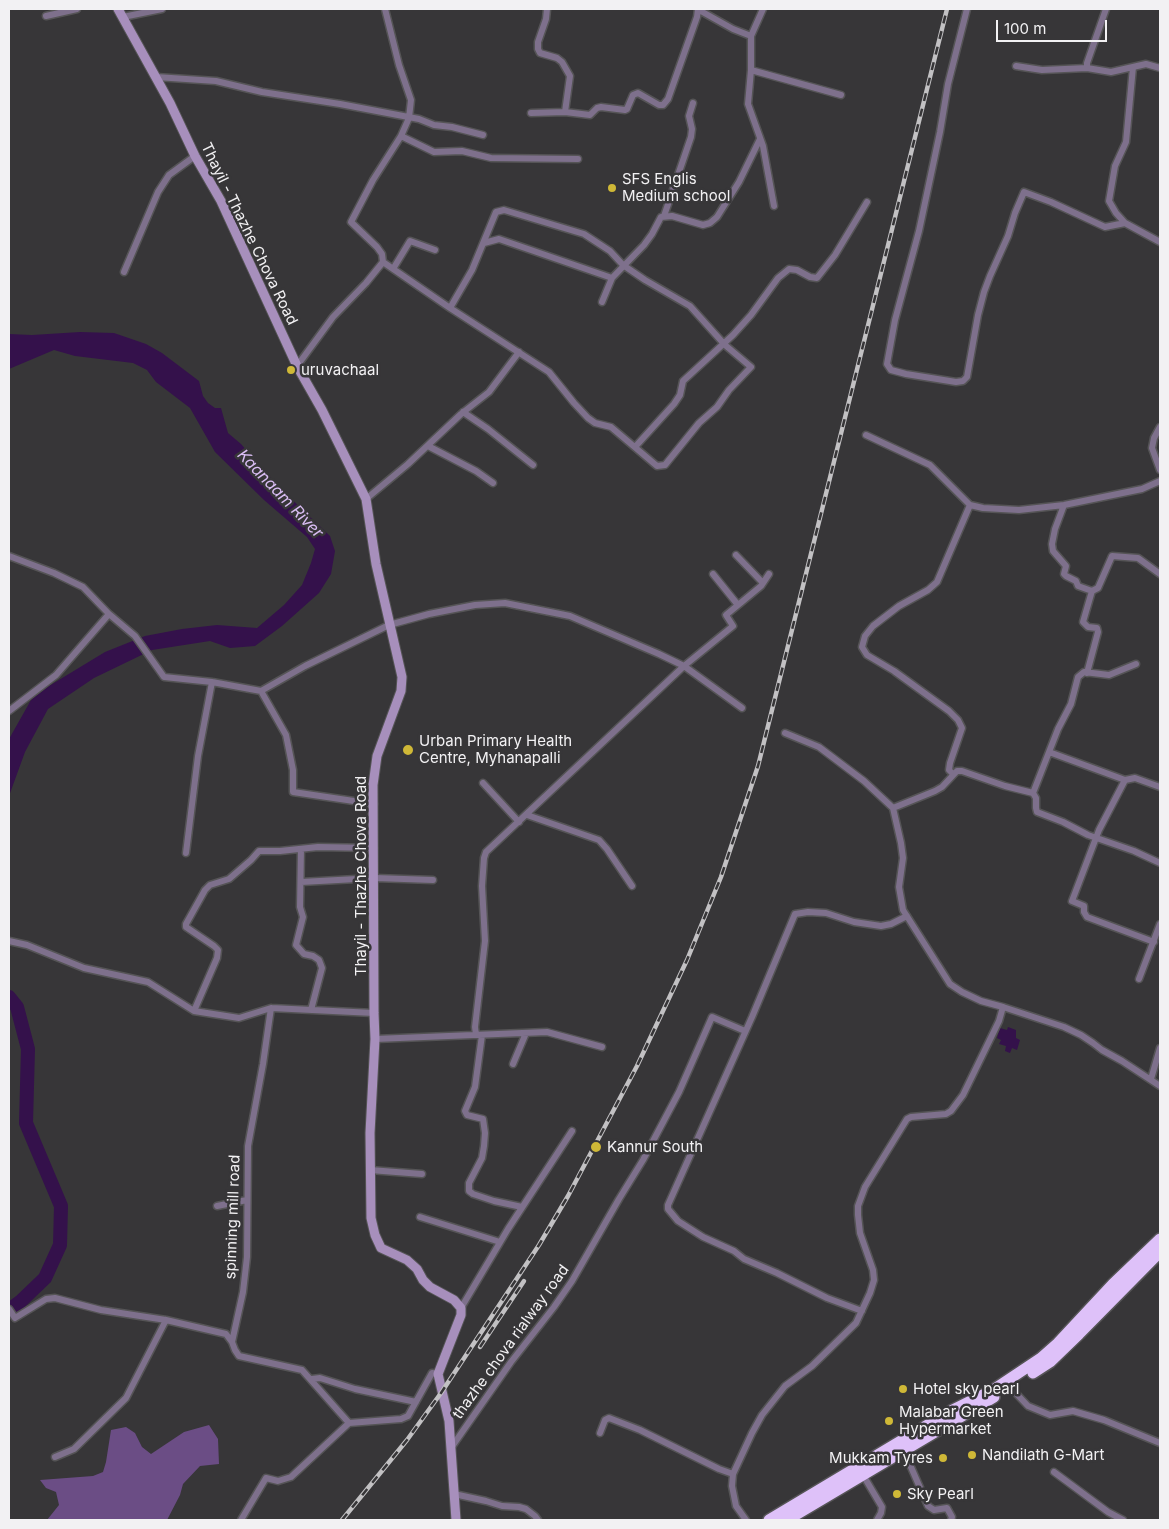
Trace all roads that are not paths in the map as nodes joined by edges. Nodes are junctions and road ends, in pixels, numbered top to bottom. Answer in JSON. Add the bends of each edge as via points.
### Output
{"nodes":[{"id":1,"x":77,"y":9,"type":"edge"},
{"id":2,"x":162,"y":9,"type":"edge"},
{"id":3,"x":386,"y":9,"type":"edge"},
{"id":4,"x":546,"y":9,"type":"edge"},
{"id":5,"x":763,"y":9,"type":"edge"},
{"id":6,"x":967,"y":9,"type":"edge"},
{"id":7,"x":1106,"y":9,"type":"edge"},
{"id":8,"x":698,"y":10,"type":"edge"},
{"id":9,"x":121,"y":13,"type":"edge"},
{"id":10,"x":46,"y":16,"type":"dead end"},
{"id":11,"x":751,"y":36,"type":"junction"},
{"id":12,"x":1016,"y":66,"type":"dead end"},
{"id":13,"x":1133,"y":67,"type":"junction"},
{"id":14,"x":1087,"y":68,"type":"junction"},
{"id":15,"x":1160,"y":68,"type":"edge"},
{"id":16,"x":751,"y":70,"type":"junction"},
{"id":17,"x":156,"y":77,"type":"junction"},
{"id":18,"x":841,"y":94,"type":"dead end"},
{"id":19,"x":693,"y":103,"type":"dead end"},
{"id":20,"x":565,"y":112,"type":"junction"},
{"id":21,"x":530,"y":113,"type":"dead end"},
{"id":22,"x":408,"y":118,"type":"junction"},
{"id":23,"x":483,"y":134,"type":"dead end"},
{"id":24,"x":401,"y":136,"type":"junction"},
{"id":25,"x":760,"y":139,"type":"junction"},
{"id":26,"x":195,"y":156,"type":"junction"},
{"id":27,"x":578,"y":160,"type":"dead end"},
{"id":28,"x":867,"y":202,"type":"dead end"},
{"id":29,"x":774,"y":206,"type":"dead end"},
{"id":30,"x":664,"y":216,"type":"junction"},
{"id":31,"x":1125,"y":223,"type":"junction"},
{"id":32,"x":1160,"y":242,"type":"edge"},
{"id":33,"x":484,"y":243,"type":"junction"},
{"id":34,"x":435,"y":250,"type":"dead end"},
{"id":35,"x":383,"y":262,"type":"junction"},
{"id":36,"x":623,"y":265,"type":"junction"},
{"id":37,"x":392,"y":269,"type":"junction"},
{"id":38,"x":124,"y":272,"type":"dead end"},
{"id":39,"x":612,"y":278,"type":"junction"},
{"id":40,"x":602,"y":302,"type":"dead end"},
{"id":41,"x":450,"y":308,"type":"junction"},
{"id":42,"x":723,"y":343,"type":"junction"},
{"id":43,"x":519,"y":352,"type":"junction"},
{"id":44,"x":297,"y":366,"type":"junction"},
{"id":45,"x":463,"y":412,"type":"junction"},
{"id":46,"x":1160,"y":427,"type":"edge"},
{"id":47,"x":866,"y":435,"type":"dead end"},
{"id":48,"x":428,"y":446,"type":"junction"},
{"id":49,"x":635,"y":448,"type":"junction"},
{"id":50,"x":533,"y":465,"type":"dead end"},
{"id":51,"x":1160,"y":470,"type":"edge"},
{"id":52,"x":1160,"y":481,"type":"edge"},
{"id":53,"x":493,"y":483,"type":"dead end"},
{"id":54,"x":366,"y":499,"type":"junction"},
{"id":55,"x":970,"y":505,"type":"junction"},
{"id":56,"x":1064,"y":505,"type":"junction"},
{"id":57,"x":736,"y":555,"type":"dead end"},
{"id":58,"x":9,"y":556,"type":"edge"},
{"id":59,"x":713,"y":574,"type":"dead end"},
{"id":60,"x":769,"y":574,"type":"dead end"},
{"id":61,"x":1160,"y":574,"type":"edge"},
{"id":62,"x":763,"y":583,"type":"junction"},
{"id":63,"x":1092,"y":590,"type":"junction"},
{"id":64,"x":738,"y":605,"type":"junction"},
{"id":65,"x":109,"y":614,"type":"junction"},
{"id":66,"x":389,"y":625,"type":"junction"},
{"id":67,"x":1136,"y":664,"type":"dead end"},
{"id":68,"x":684,"y":666,"type":"junction"},
{"id":69,"x":1087,"y":673,"type":"junction"},
{"id":70,"x":212,"y":682,"type":"junction"},
{"id":71,"x":261,"y":691,"type":"junction"},
{"id":72,"x":742,"y":708,"type":"dead end"},
{"id":73,"x":9,"y":711,"type":"edge"},
{"id":74,"x":785,"y":734,"type":"dead end"},
{"id":75,"x":1049,"y":752,"type":"junction"},
{"id":76,"x":953,"y":774,"type":"junction"},
{"id":77,"x":1125,"y":780,"type":"junction"},
{"id":78,"x":483,"y":783,"type":"dead end"},
{"id":79,"x":1160,"y":787,"type":"edge"},
{"id":80,"x":1033,"y":793,"type":"junction"},
{"id":81,"x":374,"y":804,"type":"junction"},
{"id":82,"x":893,"y":808,"type":"junction"},
{"id":83,"x":527,"y":815,"type":"junction"},
{"id":84,"x":519,"y":822,"type":"junction"},
{"id":85,"x":1096,"y":837,"type":"junction"},
{"id":86,"x":374,"y":848,"type":"junction"},
{"id":87,"x":301,"y":849,"type":"junction"},
{"id":88,"x":186,"y":853,"type":"dead end"},
{"id":89,"x":1160,"y":863,"type":"edge"},
{"id":90,"x":375,"y":878,"type":"junction"},
{"id":91,"x":433,"y":880,"type":"dead end"},
{"id":92,"x":301,"y":882,"type":"junction"},
{"id":93,"x":632,"y":886,"type":"dead end"},
{"id":94,"x":907,"y":916,"type":"junction"},
{"id":95,"x":1160,"y":924,"type":"edge"},
{"id":96,"x":9,"y":941,"type":"edge"},
{"id":97,"x":1154,"y":942,"type":"junction"},
{"id":98,"x":1138,"y":979,"type":"dead end"},
{"id":99,"x":1003,"y":1007,"type":"junction"},
{"id":100,"x":271,"y":1008,"type":"junction"},
{"id":101,"x":311,"y":1010,"type":"junction"},
{"id":102,"x":194,"y":1011,"type":"junction"},
{"id":103,"x":374,"y":1013,"type":"junction"},
{"id":104,"x":745,"y":1031,"type":"junction"},
{"id":105,"x":526,"y":1033,"type":"junction"},
{"id":106,"x":479,"y":1035,"type":"junction"},
{"id":107,"x":375,"y":1039,"type":"junction"},
{"id":108,"x":602,"y":1047,"type":"dead end"},
{"id":109,"x":1160,"y":1048,"type":"edge"},
{"id":110,"x":513,"y":1064,"type":"dead end"},
{"id":111,"x":1151,"y":1079,"type":"junction"},
{"id":112,"x":1160,"y":1086,"type":"edge"},
{"id":113,"x":572,"y":1131,"type":"dead end"},
{"id":114,"x":370,"y":1170,"type":"junction"},
{"id":115,"x":422,"y":1174,"type":"dead end"},
{"id":116,"x":247,"y":1200,"type":"junction"},
{"id":117,"x":217,"y":1206,"type":"dead end"},
{"id":118,"x":522,"y":1207,"type":"junction"},
{"id":119,"x":420,"y":1217,"type":"dead end"},
{"id":120,"x":1160,"y":1239,"type":"edge"},
{"id":121,"x":500,"y":1242,"type":"junction"},
{"id":122,"x":1160,"y":1252,"type":"edge"},
{"id":123,"x":461,"y":1308,"type":"junction"},
{"id":124,"x":9,"y":1309,"type":"edge"},
{"id":125,"x":862,"y":1311,"type":"junction"},
{"id":126,"x":166,"y":1320,"type":"junction"},
{"id":127,"x":232,"y":1342,"type":"junction"},
{"id":128,"x":438,"y":1374,"type":"junction"},
{"id":129,"x":313,"y":1381,"type":"junction"},
{"id":130,"x":1010,"y":1387,"type":"junction"},
{"id":131,"x":416,"y":1402,"type":"junction"},
{"id":132,"x":349,"y":1423,"type":"junction"},
{"id":133,"x":600,"y":1433,"type":"dead end"},
{"id":134,"x":1160,"y":1443,"type":"edge"},
{"id":135,"x":451,"y":1448,"type":"junction"},
{"id":136,"x":904,"y":1451,"type":"junction"},
{"id":137,"x":55,"y":1457,"type":"dead end"},
{"id":138,"x":1054,"y":1472,"type":"dead end"},
{"id":139,"x":733,"y":1474,"type":"junction"},
{"id":140,"x":863,"y":1476,"type":"junction"},
{"id":141,"x":454,"y":1494,"type":"junction"},
{"id":142,"x":241,"y":1520,"type":"edge"},
{"id":143,"x":456,"y":1520,"type":"edge"},
{"id":144,"x":538,"y":1520,"type":"edge"},
{"id":145,"x":746,"y":1520,"type":"edge"},
{"id":146,"x":769,"y":1520,"type":"edge"},
{"id":147,"x":787,"y":1520,"type":"edge"},
{"id":148,"x":877,"y":1520,"type":"edge"},
{"id":149,"x":951,"y":1520,"type":"edge"},
{"id":150,"x":1123,"y":1520,"type":"edge"}],
"edges":[{"from":1,"to":10,"type":"street"},
{"from":2,"to":9,"type":"street"},
{"from":3,"to":22,"type":"street","via":[[411,100]]},
{"from":4,"to":20,"type":"street","via":[[538,49],[540,53],[562,62],[570,76]]},
{"from":5,"to":11,"type":"street"},
{"from":6,"to":31,"type":"street","via":[[948,84],[919,232],[894,320],[887,364],[891,370],[956,382],[963,382],[967,377],[984,292],[1024,192],[1105,227]]},
{"from":7,"to":14,"type":"street"},
{"from":8,"to":11,"type":"street"},
{"from":8,"to":20,"type":"street","via":[[665,104],[638,93],[633,95],[625,110],[601,107],[590,115]]},
{"from":9,"to":17,"type":"street","name":"Thayil - Thazhe Chova Road"},
{"from":11,"to":16,"type":"street"},
{"from":12,"to":14,"type":"street","via":[[1042,70]]},
{"from":13,"to":14,"type":"street","via":[[1111,72]]},
{"from":13,"to":15,"type":"street","via":[[1146,64]]},
{"from":13,"to":31,"type":"street","via":[[1126,142],[1115,166],[1109,201]]},
{"from":16,"to":18,"type":"street"},
{"from":16,"to":25,"type":"street","via":[[748,104]]},
{"from":17,"to":22,"type":"street","via":[[216,81]]},
{"from":17,"to":26,"type":"street","name":"Thayil - Thazhe Chova Road"},
{"from":19,"to":30,"type":"street","via":[[689,116],[691,137]]},
{"from":20,"to":21,"type":"street"},
{"from":22,"to":23,"type":"street"},
{"from":22,"to":24,"type":"street"},
{"from":24,"to":27,"type":"street","via":[[434,152],[462,151],[491,158]]},
{"from":24,"to":35,"type":"street","via":[[351,222],[377,247]]},
{"from":25,"to":29,"type":"street"},
{"from":25,"to":30,"type":"street","via":[[739,182],[710,223],[703,225]]},
{"from":26,"to":38,"type":"street","via":[[169,175],[158,192]]},
{"from":26,"to":44,"type":"street","name":"Thayil - Thazhe Chova Road","via":[[221,201]]},
{"from":28,"to":42,"type":"street","via":[[817,278],[789,269],[778,278],[751,316]]},
{"from":30,"to":36,"type":"street","via":[[644,245]]},
{"from":31,"to":32,"type":"street"},
{"from":33,"to":36,"type":"street","via":[[496,212],[504,210],[584,234],[610,251]]},
{"from":33,"to":39,"type":"street","via":[[499,239]]},
{"from":33,"to":41,"type":"street"},
{"from":34,"to":37,"type":"street","via":[[410,241]]},
{"from":35,"to":37,"type":"street"},
{"from":35,"to":44,"type":"street","via":[[333,317]]},
{"from":36,"to":39,"type":"street"},
{"from":36,"to":42,"type":"street","via":[[690,306]]},
{"from":37,"to":41,"type":"street"},
{"from":39,"to":40,"type":"street"},
{"from":41,"to":43,"type":"street"},
{"from":42,"to":49,"type":"street","via":[[684,381],[674,404]]},
{"from":42,"to":49,"type":"street","via":[[750,367],[717,407],[699,423],[665,466],[657,466]]},
{"from":43,"to":45,"type":"street","via":[[489,392]]},
{"from":43,"to":49,"type":"street","via":[[549,372],[588,418],[611,426]]},
{"from":44,"to":54,"type":"street","name":"Thayil - Thazhe Chova Road"},
{"from":45,"to":48,"type":"street"},
{"from":45,"to":50,"type":"street"},
{"from":46,"to":51,"type":"street","via":[[1152,448]]},
{"from":47,"to":55,"type":"street","via":[[930,465]]},
{"from":48,"to":53,"type":"street"},
{"from":48,"to":54,"type":"street"},
{"from":52,"to":56,"type":"street"},
{"from":54,"to":66,"type":"street","name":"Thayil - Thazhe Chova Road"},
{"from":55,"to":56,"type":"street","via":[[1019,510]]},
{"from":55,"to":76,"type":"street","via":[[937,582],[873,626],[862,647],[867,655],[949,710],[958,720],[962,728],[950,763],[949,770]]},
{"from":56,"to":63,"type":"street","via":[[1055,529],[1053,551],[1066,566],[1064,574],[1078,586]]},
{"from":57,"to":62,"type":"street"},
{"from":58,"to":65,"type":"street","via":[[54,572],[82,587]]},
{"from":59,"to":64,"type":"street"},
{"from":60,"to":62,"type":"street"},
{"from":61,"to":63,"type":"street","via":[[1138,558],[1112,556],[1101,586]]},
{"from":62,"to":64,"type":"street"},
{"from":63,"to":69,"type":"street","via":[[1083,622],[1088,627],[1097,628],[1098,632]]},
{"from":64,"to":68,"type":"street","via":[[726,615],[733,626]]},
{"from":65,"to":70,"type":"street","via":[[135,636],[164,677]]},
{"from":65,"to":73,"type":"street","via":[[56,675]]},
{"from":66,"to":68,"type":"street","via":[[475,605],[505,603],[570,616]]},
{"from":66,"to":71,"type":"street"},
{"from":66,"to":81,"type":"street","name":"Thayil - Thazhe Chova Road","via":[[402,677],[401,691],[377,756]]},
{"from":67,"to":69,"type":"street","via":[[1109,675]]},
{"from":68,"to":72,"type":"street"},
{"from":68,"to":83,"type":"street"},
{"from":69,"to":75,"type":"street","via":[[1078,677],[1071,704]]},
{"from":70,"to":71,"type":"street"},
{"from":70,"to":88,"type":"street","via":[[198,756]]},
{"from":71,"to":81,"type":"street","via":[[286,735],[293,770],[293,792]]},
{"from":74,"to":82,"type":"street","via":[[819,747]]},
{"from":75,"to":77,"type":"street"},
{"from":75,"to":80,"type":"street"},
{"from":76,"to":80,"type":"street","via":[[962,771]]},
{"from":76,"to":82,"type":"street","via":[[935,792]]},
{"from":77,"to":79,"type":"street","via":[[1135,778]]},
{"from":77,"to":85,"type":"street"},
{"from":78,"to":84,"type":"street"},
{"from":80,"to":85,"type":"street","via":[[1038,812]]},
{"from":81,"to":86,"type":"street","name":"Thayil - Thazhe Chova Road"},
{"from":82,"to":94,"type":"street","via":[[903,858],[900,902]]},
{"from":83,"to":84,"type":"street"},
{"from":83,"to":93,"type":"street","via":[[599,840]]},
{"from":84,"to":106,"type":"street","via":[[486,852],[484,858],[482,886],[486,941],[475,1027]]},
{"from":85,"to":89,"type":"street"},
{"from":85,"to":97,"type":"street","via":[[1072,901],[1084,906],[1087,917]]},
{"from":86,"to":87,"type":"street"},
{"from":86,"to":90,"type":"street","name":"Thayil - Thazhe Chova Road"},
{"from":87,"to":92,"type":"street"},
{"from":87,"to":102,"type":"street","via":[[259,851],[229,879],[204,890],[186,927],[218,950]]},
{"from":90,"to":91,"type":"street"},
{"from":90,"to":92,"type":"street"},
{"from":90,"to":103,"type":"street","name":"Thayil - Thazhe Chova Road"},
{"from":92,"to":101,"type":"street","via":[[303,918],[296,945],[304,954],[319,960],[322,968]]},
{"from":94,"to":99,"type":"street","via":[[950,984],[981,1001]]},
{"from":94,"to":104,"type":"street","via":[[881,926],[826,913],[796,914]]},
{"from":95,"to":97,"type":"street"},
{"from":96,"to":102,"type":"street","via":[[84,968],[148,982]]},
{"from":97,"to":98,"type":"street"},
{"from":99,"to":111,"type":"street","via":[[1064,1027]]},
{"from":99,"to":125,"type":"street","via":[[963,1095],[951,1111],[907,1119],[864,1186],[858,1206],[860,1233],[874,1280]]},
{"from":100,"to":101,"type":"street"},
{"from":100,"to":102,"type":"street","via":[[239,1018]]},
{"from":100,"to":116,"type":"street","name":"spinning mill road","via":[[248,1146]]},
{"from":101,"to":103,"type":"street"},
{"from":103,"to":107,"type":"street","name":"Thayil - Thazhe Chova Road"},
{"from":104,"to":125,"type":"street","via":[[668,1209],[687,1227],[744,1259]]},
{"from":104,"to":135,"type":"street","name":"thazhe chova rialway road","via":[[712,1017],[679,1092],[643,1160],[572,1280]]},
{"from":105,"to":106,"type":"street"},
{"from":105,"to":108,"type":"street","via":[[547,1032]]},
{"from":105,"to":110,"type":"street"},
{"from":106,"to":107,"type":"street"},
{"from":106,"to":118,"type":"street","via":[[480,1058],[475,1087],[465,1111],[483,1119],[485,1133],[479,1166],[473,1173],[469,1191]]},
{"from":107,"to":114,"type":"street","name":"Thayil - Thazhe Chova Road"},
{"from":109,"to":111,"type":"street"},
{"from":111,"to":112,"type":"street"},
{"from":113,"to":118,"type":"street"},
{"from":114,"to":115,"type":"street"},
{"from":114,"to":123,"type":"street","name":"Thayil - Thazhe Chova Road","via":[[371,1218],[382,1248],[407,1260],[430,1287],[454,1300]]},
{"from":116,"to":117,"type":"street"},
{"from":116,"to":127,"type":"street","name":"spinning mill road","via":[[247,1258]]},
{"from":118,"to":121,"type":"street"},
{"from":119,"to":121,"type":"street"},
{"from":120,"to":146,"type":"highway","via":[[1041,1358],[993,1390],[951,1411]]},
{"from":121,"to":123,"type":"street"},
{"from":122,"to":130,"type":"highway","via":[[1050,1362]]},
{"from":123,"to":128,"type":"street"},
{"from":124,"to":126,"type":"street","via":[[15,1318],[36,1304],[55,1298],[101,1310]]},
{"from":125,"to":139,"type":"street","via":[[844,1336],[785,1386],[769,1404]]},
{"from":126,"to":127,"type":"street","via":[[226,1334]]},
{"from":126,"to":137,"type":"street","via":[[126,1398],[74,1449]]},
{"from":127,"to":129,"type":"street","via":[[239,1356],[302,1370]]},
{"from":128,"to":131,"type":"street","via":[[432,1373]]},
{"from":128,"to":135,"type":"street","via":[[449,1421]]},
{"from":129,"to":131,"type":"street","via":[[320,1378]]},
{"from":129,"to":132,"type":"street"},
{"from":130,"to":134,"type":"street","via":[[1028,1406],[1050,1415],[1073,1412],[1104,1420]]},
{"from":130,"to":136,"type":"highway"},
{"from":131,"to":132,"type":"street","via":[[408,1416]]},
{"from":132,"to":142,"type":"street","via":[[291,1477],[278,1481],[266,1478]]},
{"from":133,"to":139,"type":"street","via":[[609,1418]]},
{"from":135,"to":141,"type":"street"},
{"from":136,"to":140,"type":"highway"},
{"from":136,"to":149,"type":"street","via":[[928,1506],[934,1510],[946,1508]]},
{"from":138,"to":150,"type":"street"},
{"from":139,"to":145,"type":"street","via":[[736,1506]]},
{"from":140,"to":147,"type":"highway"},
{"from":140,"to":148,"type":"street","via":[[882,1507]]},
{"from":141,"to":143,"type":"street"},
{"from":141,"to":144,"type":"street","via":[[526,1509]]}]}
